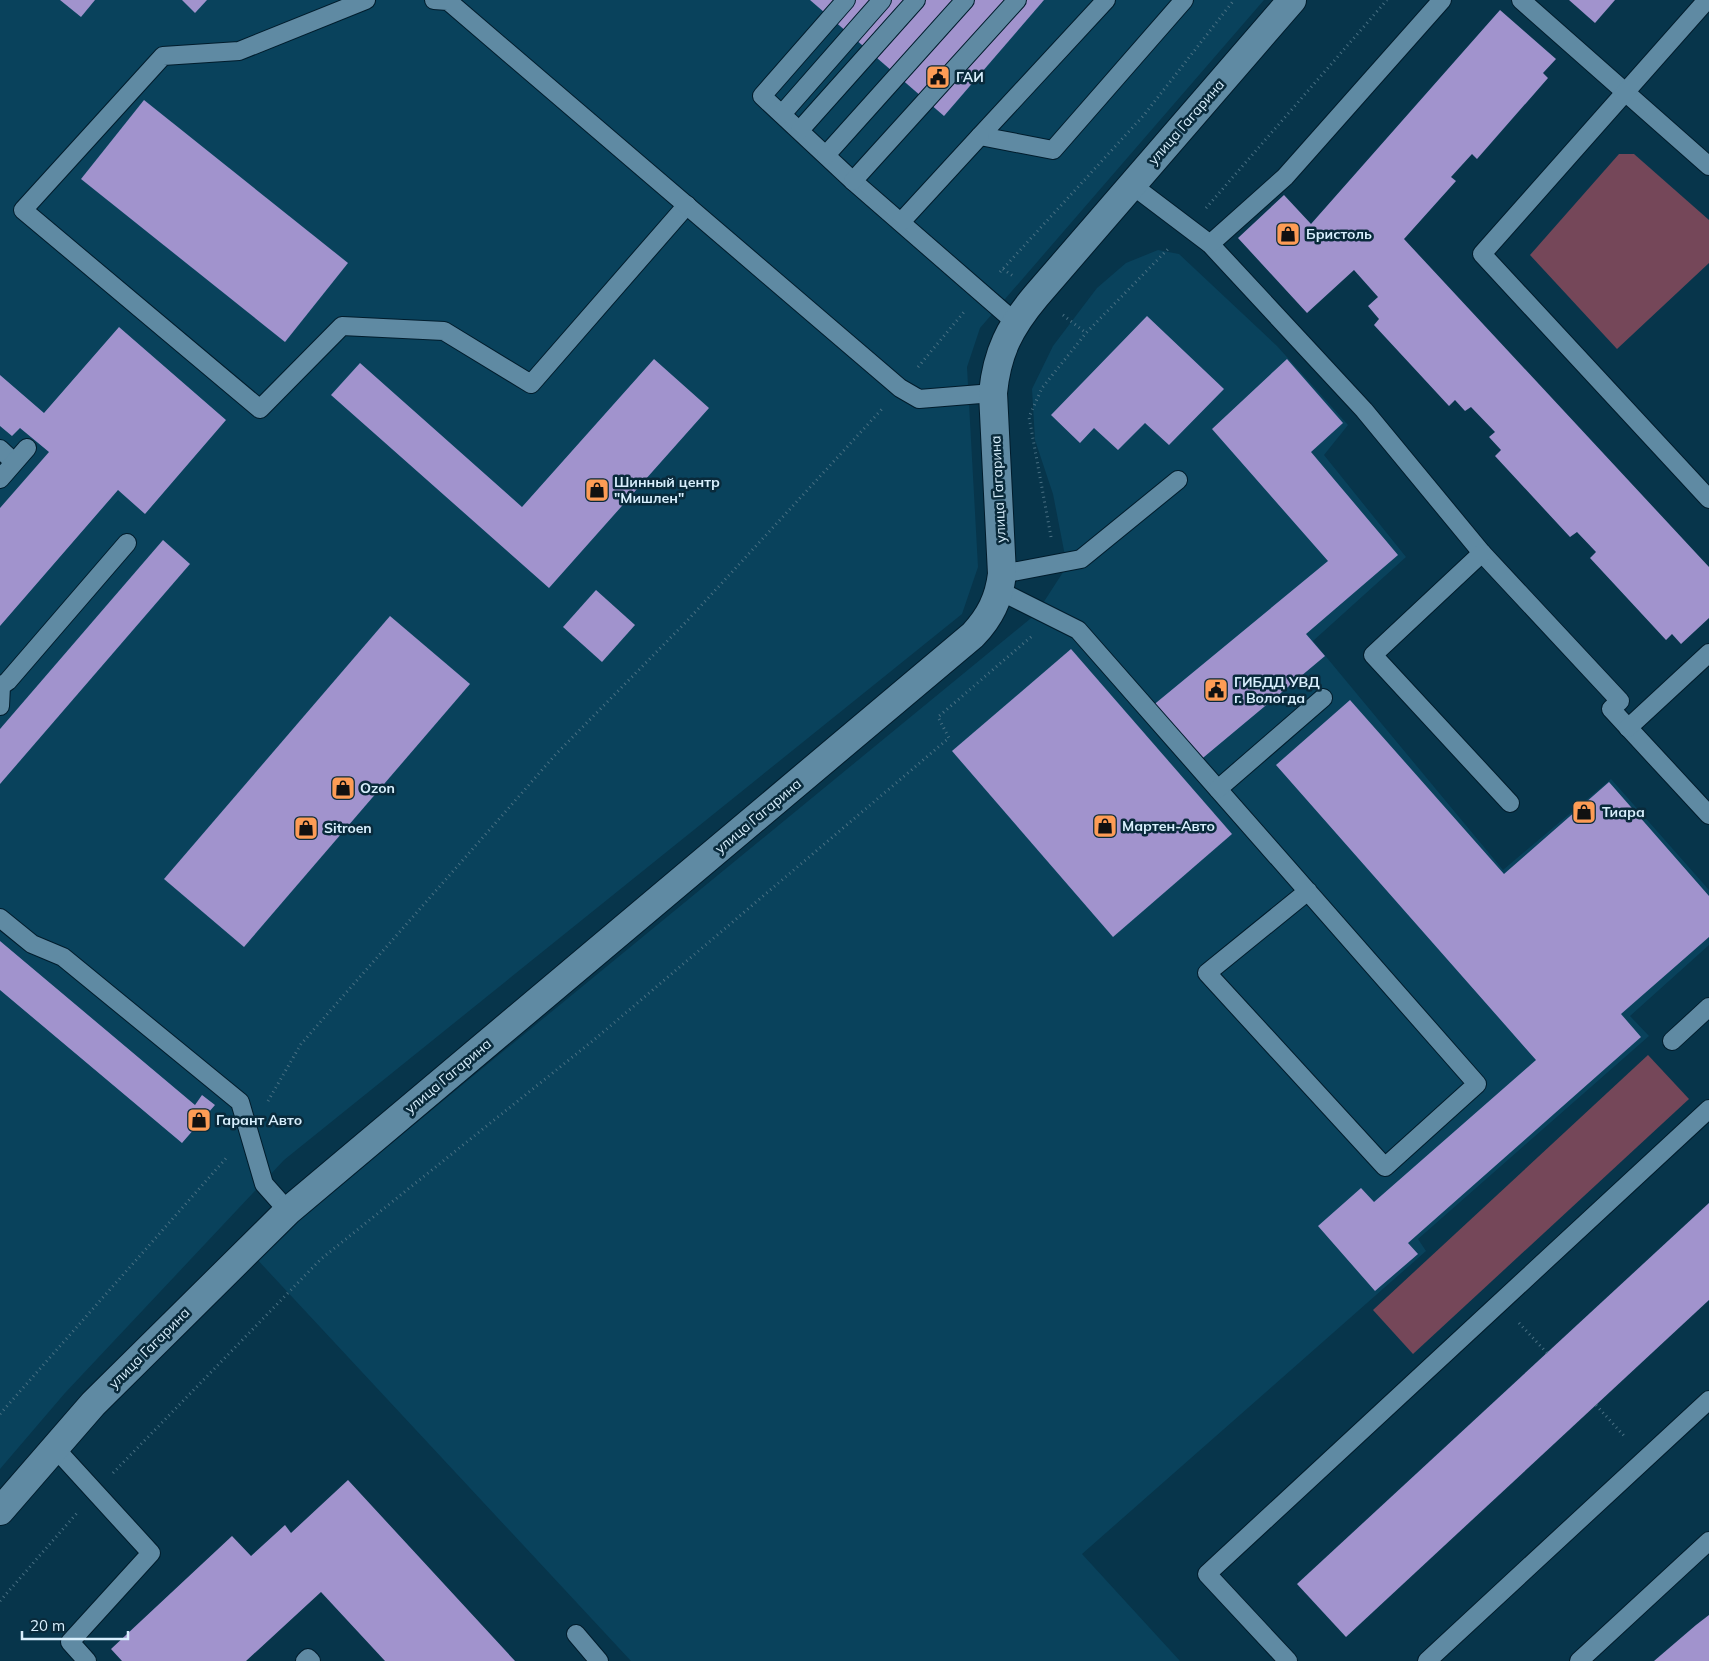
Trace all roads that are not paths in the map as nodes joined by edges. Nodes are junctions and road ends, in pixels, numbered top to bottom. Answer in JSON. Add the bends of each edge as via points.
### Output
{"nodes":[{"id":1,"x":366,"y":0,"type":"edge"},
{"id":2,"x":434,"y":0,"type":"edge"},
{"id":3,"x":448,"y":0,"type":"edge"},
{"id":4,"x":846,"y":0,"type":"edge"},
{"id":5,"x":882,"y":0,"type":"edge"},
{"id":6,"x":916,"y":0,"type":"edge"},
{"id":7,"x":965,"y":0,"type":"edge"},
{"id":8,"x":1017,"y":0,"type":"edge"},
{"id":9,"x":1106,"y":0,"type":"edge"},
{"id":10,"x":1184,"y":0,"type":"edge"},
{"id":11,"x":1292,"y":0,"type":"edge"},
{"id":12,"x":1442,"y":0,"type":"edge"},
{"id":13,"x":1521,"y":0,"type":"edge"},
{"id":14,"x":1707,"y":0,"type":"edge"},
{"id":15,"x":1625,"y":92,"type":"junction"},
{"id":16,"x":782,"y":114,"type":"junction"},
{"id":17,"x":800,"y":130,"type":"junction"},
{"id":18,"x":980,"y":136,"type":"junction"},
{"id":19,"x":826,"y":155,"type":"junction"},
{"id":20,"x":1709,"y":166,"type":"edge"},
{"id":21,"x":853,"y":181,"type":"junction"},
{"id":22,"x":1132,"y":185,"type":"junction"},
{"id":23,"x":687,"y":205,"type":"junction"},
{"id":24,"x":901,"y":222,"type":"junction"},
{"id":25,"x":1210,"y":244,"type":"junction"},
{"id":26,"x":1015,"y":322,"type":"junction"},
{"id":27,"x":993,"y":393,"type":"junction"},
{"id":28,"x":26,"y":448,"type":"dead end"},
{"id":29,"x":0,"y":449,"type":"edge"},
{"id":30,"x":14,"y":462,"type":"junction"},
{"id":31,"x":0,"y":479,"type":"edge"},
{"id":32,"x":1178,"y":480,"type":"dead end"},
{"id":33,"x":1709,"y":499,"type":"edge"},
{"id":34,"x":127,"y":543,"type":"dead end"},
{"id":35,"x":1482,"y":553,"type":"junction"},
{"id":36,"x":1001,"y":582,"type":"junction"},
{"id":37,"x":1709,"y":653,"type":"edge"},
{"id":38,"x":1323,"y":698,"type":"dead end"},
{"id":39,"x":0,"y":706,"type":"edge"},
{"id":40,"x":1628,"y":728,"type":"junction"},
{"id":41,"x":1218,"y":789,"type":"junction"},
{"id":42,"x":1510,"y":803,"type":"dead end"},
{"id":43,"x":1709,"y":815,"type":"edge"},
{"id":44,"x":1308,"y":891,"type":"junction"},
{"id":45,"x":0,"y":918,"type":"edge"},
{"id":46,"x":1709,"y":1007,"type":"edge"},
{"id":47,"x":1672,"y":1041,"type":"dead end"},
{"id":48,"x":1709,"y":1109,"type":"edge"},
{"id":49,"x":288,"y":1210,"type":"junction"},
{"id":50,"x":1709,"y":1400,"type":"edge"},
{"id":51,"x":55,"y":1448,"type":"junction"},
{"id":52,"x":0,"y":1511,"type":"edge"},
{"id":53,"x":1709,"y":1541,"type":"edge"},
{"id":54,"x":576,"y":1634,"type":"dead end"},
{"id":55,"x":87,"y":1661,"type":"edge"},
{"id":56,"x":305,"y":1661,"type":"edge"},
{"id":57,"x":311,"y":1661,"type":"edge"},
{"id":58,"x":599,"y":1661,"type":"edge"},
{"id":59,"x":1288,"y":1661,"type":"edge"},
{"id":60,"x":1427,"y":1661,"type":"edge"},
{"id":61,"x":1579,"y":1661,"type":"edge"}],
"edges":[{"from":1,"to":23,"type":"lane","via":[[239,51],[163,56],[23,210],[260,409],[342,326],[444,331],[531,384]]},
{"from":2,"to":3,"type":"lane"},
{"from":3,"to":23,"type":"lane"},
{"from":4,"to":16,"type":"lane","via":[[762,96]]},
{"from":5,"to":16,"type":"lane"},
{"from":6,"to":17,"type":"lane"},
{"from":7,"to":19,"type":"lane"},
{"from":8,"to":21,"type":"lane"},
{"from":9,"to":18,"type":"lane"},
{"from":10,"to":18,"type":"lane","via":[[1053,150]]},
{"from":11,"to":22,"type":"street","name":"улица Гагарина"},
{"from":12,"to":25,"type":"lane","via":[[1285,177]]},
{"from":13,"to":15,"type":"lane"},
{"from":14,"to":15,"type":"lane"},
{"from":15,"to":20,"type":"lane"},
{"from":15,"to":33,"type":"lane","via":[[1482,254]]},
{"from":16,"to":17,"type":"lane"},
{"from":17,"to":19,"type":"lane"},
{"from":18,"to":24,"type":"lane"},
{"from":19,"to":21,"type":"lane"},
{"from":21,"to":24,"type":"lane"},
{"from":22,"to":25,"type":"lane"},
{"from":22,"to":26,"type":"street","name":"улица Гагарина"},
{"from":23,"to":27,"type":"lane","via":[[900,388],[919,399]]},
{"from":24,"to":26,"type":"lane"},
{"from":25,"to":35,"type":"lane","via":[[1364,410]]},
{"from":26,"to":27,"type":"street","name":"улица Гагарина","via":[[999,356]]},
{"from":27,"to":36,"type":"street","name":"улица Гагарина"},
{"from":28,"to":30,"type":"lane"},
{"from":29,"to":30,"type":"lane"},
{"from":30,"to":31,"type":"lane"},
{"from":32,"to":36,"type":"lane","via":[[1081,559]]},
{"from":34,"to":39,"type":"lane","via":[[1,686]]},
{"from":35,"to":40,"type":"lane","via":[[1620,701],[1611,710]]},
{"from":35,"to":42,"type":"lane","via":[[1373,655]]},
{"from":36,"to":41,"type":"lane","via":[[1053,618],[1078,630]]},
{"from":36,"to":49,"type":"street","name":"улица Гагарина","via":[[986,622],[973,636]]},
{"from":37,"to":40,"type":"lane"},
{"from":38,"to":41,"type":"lane"},
{"from":40,"to":43,"type":"lane"},
{"from":41,"to":44,"type":"lane"},
{"from":44,"to":44,"type":"lane","via":[[1477,1084],[1385,1167],[1207,974]]},
{"from":45,"to":49,"type":"lane","via":[[32,944],[63,957],[240,1102],[264,1184]]},
{"from":46,"to":47,"type":"lane"},
{"from":48,"to":59,"type":"lane","via":[[1207,1574]]},
{"from":49,"to":51,"type":"street","name":"улица Гагарина","via":[[92,1404]]},
{"from":50,"to":60,"type":"lane"},
{"from":51,"to":52,"type":"street","name":"улица Гагарина"},
{"from":51,"to":55,"type":"lane","via":[[151,1553],[70,1642]]},
{"from":53,"to":61,"type":"lane"},
{"from":54,"to":58,"type":"lane"},
{"from":56,"to":57,"type":"lane","via":[[308,1658]]}]}
